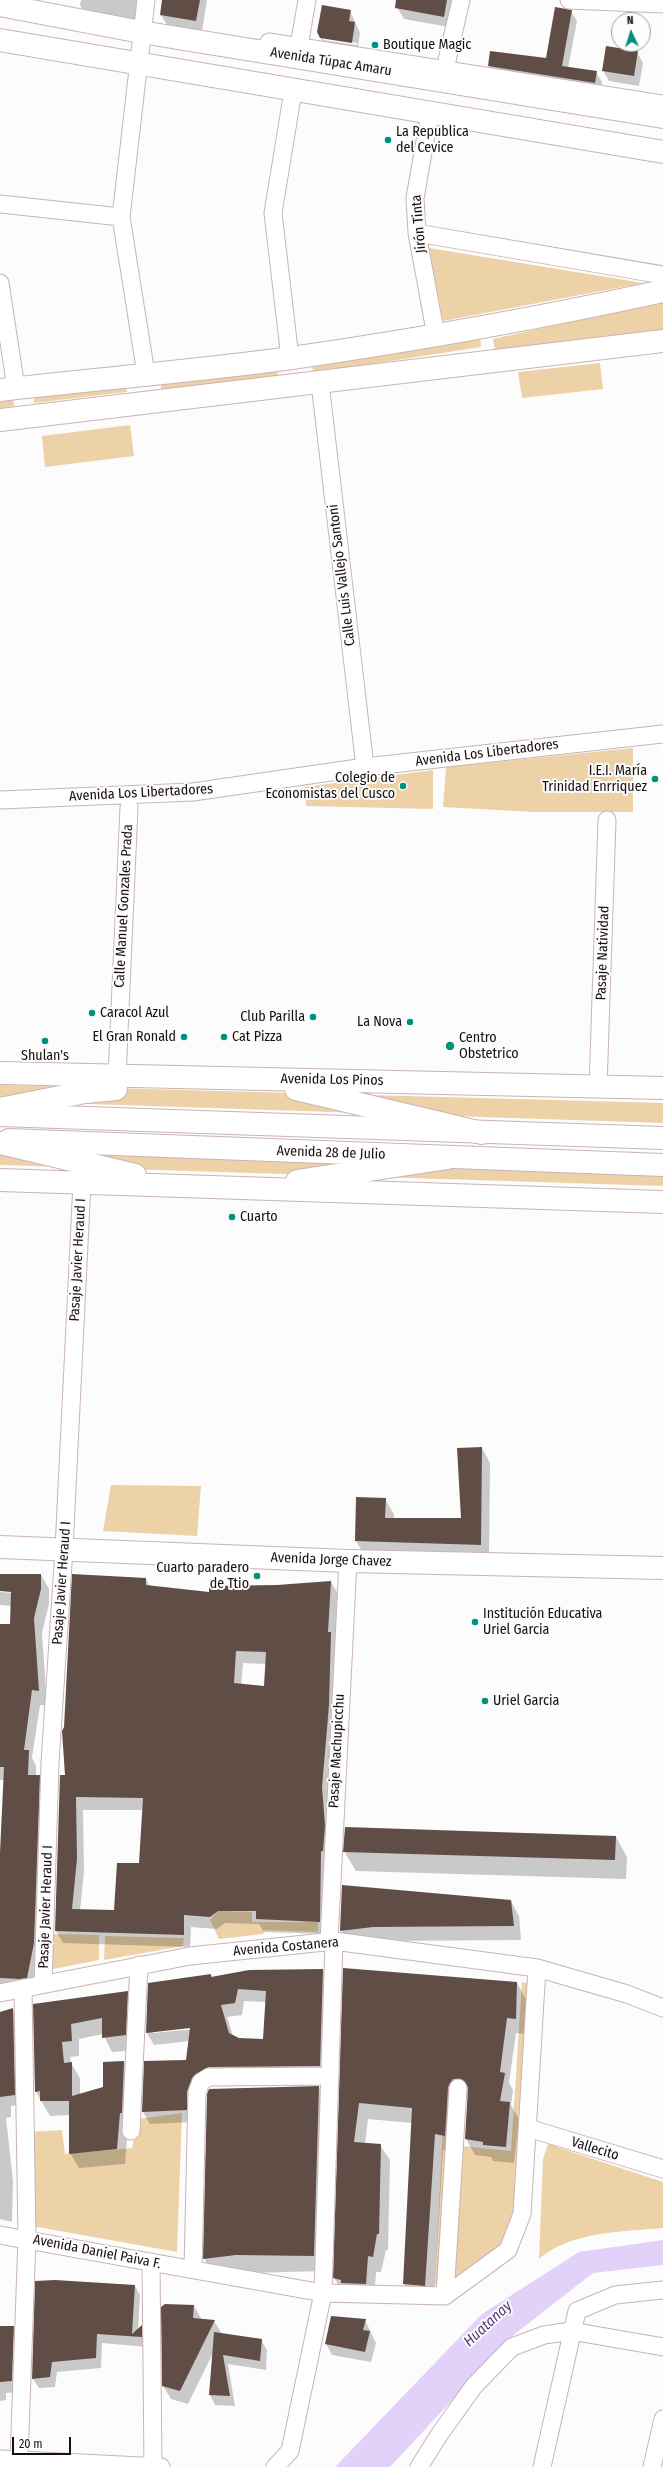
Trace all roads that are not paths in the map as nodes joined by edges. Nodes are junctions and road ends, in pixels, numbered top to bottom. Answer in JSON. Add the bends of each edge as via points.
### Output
{"nodes":[{"id":1,"x":146,"y":0,"type":"edge"},
{"id":2,"x":307,"y":0,"type":"edge"},
{"id":3,"x":461,"y":0,"type":"edge"},
{"id":4,"x":569,"y":0,"type":"edge"},
{"id":5,"x":9,"y":4,"type":"edge"},
{"id":6,"x":663,"y":4,"type":"edge"},
{"id":7,"x":142,"y":28,"type":"junction"},
{"id":8,"x":0,"y":40,"type":"edge"},
{"id":9,"x":299,"y":46,"type":"junction"},
{"id":10,"x":137,"y":65,"type":"junction"},
{"id":11,"x":445,"y":69,"type":"junction"},
{"id":12,"x":293,"y":90,"type":"junction"},
{"id":13,"x":663,"y":104,"type":"edge"},
{"id":14,"x":430,"y":113,"type":"junction"},
{"id":15,"x":663,"y":118,"type":"edge"},
{"id":16,"x":663,"y":152,"type":"edge"},
{"id":17,"x":0,"y":204,"type":"edge"},
{"id":18,"x":121,"y":216,"type":"junction"},
{"id":19,"x":417,"y":233,"type":"junction"},
{"id":20,"x":663,"y":275,"type":"edge"},
{"id":21,"x":0,"y":282,"type":"edge"},
{"id":22,"x":663,"y":291,"type":"edge"},
{"id":23,"x":436,"y":336,"type":"junction"},
{"id":24,"x":663,"y":341,"type":"edge"},
{"id":25,"x":290,"y":358,"type":"junction"},
{"id":26,"x":146,"y":374,"type":"junction"},
{"id":27,"x":320,"y":383,"type":"junction"},
{"id":28,"x":8,"y":389,"type":"edge"},
{"id":29,"x":0,"y":420,"type":"edge"},
{"id":30,"x":663,"y":734,"type":"edge"},
{"id":31,"x":365,"y":767,"type":"junction"},
{"id":32,"x":0,"y":800,"type":"edge"},
{"id":33,"x":129,"y":807,"type":"dead end"},
{"id":34,"x":607,"y":820,"type":"dead end"},
{"id":35,"x":0,"y":1073,"type":"edge"},
{"id":36,"x":117,"y":1078,"type":"junction"},
{"id":37,"x":207,"y":1079,"type":"junction"},
{"id":38,"x":258,"y":1080,"type":"junction"},
{"id":39,"x":598,"y":1086,"type":"junction"},
{"id":40,"x":663,"y":1088,"type":"edge"},
{"id":41,"x":0,"y":1109,"type":"edge"},
{"id":42,"x":0,"y":1115,"type":"edge"},
{"id":43,"x":482,"y":1133,"type":"junction"},
{"id":44,"x":663,"y":1138,"type":"edge"},
{"id":45,"x":0,"y":1139,"type":"edge"},
{"id":46,"x":0,"y":1143,"type":"edge"},
{"id":47,"x":448,"y":1158,"type":"junction"},
{"id":48,"x":663,"y":1165,"type":"edge"},
{"id":49,"x":0,"y":1180,"type":"edge"},
{"id":50,"x":82,"y":1183,"type":"junction"},
{"id":51,"x":184,"y":1186,"type":"junction"},
{"id":52,"x":254,"y":1189,"type":"junction"},
{"id":53,"x":663,"y":1202,"type":"edge"},
{"id":54,"x":0,"y":1547,"type":"edge"},
{"id":55,"x":64,"y":1549,"type":"junction"},
{"id":56,"x":348,"y":1562,"type":"junction"},
{"id":57,"x":663,"y":1568,"type":"edge"},
{"id":58,"x":332,"y":1941,"type":"junction"},
{"id":59,"x":139,"y":1965,"type":"junction"},
{"id":60,"x":537,"y":1968,"type":"junction"},
{"id":61,"x":43,"y":1984,"type":"junction"},
{"id":62,"x":23,"y":1988,"type":"junction"},
{"id":63,"x":0,"y":1993,"type":"edge"},
{"id":64,"x":663,"y":2008,"type":"edge"},
{"id":65,"x":330,"y":2076,"type":"junction"},
{"id":66,"x":458,"y":2088,"type":"dead end"},
{"id":67,"x":528,"y":2128,"type":"junction"},
{"id":68,"x":131,"y":2131,"type":"dead end"},
{"id":69,"x":663,"y":2169,"type":"edge"},
{"id":70,"x":0,"y":2235,"type":"edge"},
{"id":71,"x":26,"y":2238,"type":"junction"},
{"id":72,"x":151,"y":2263,"type":"junction"},
{"id":73,"x":193,"y":2269,"type":"junction"},
{"id":74,"x":663,"y":2290,"type":"edge"},
{"id":75,"x":323,"y":2293,"type":"junction"},
{"id":76,"x":445,"y":2296,"type":"junction"},
{"id":77,"x":571,"y":2331,"type":"junction"},
{"id":78,"x":663,"y":2347,"type":"edge"},
{"id":79,"x":663,"y":2419,"type":"edge"},
{"id":80,"x":0,"y":2459,"type":"edge"},
{"id":81,"x":19,"y":2460,"type":"junction"},
{"id":82,"x":153,"y":2467,"type":"edge"},
{"id":83,"x":161,"y":2467,"type":"edge"},
{"id":84,"x":275,"y":2467,"type":"edge"},
{"id":85,"x":419,"y":2467,"type":"edge"},
{"id":86,"x":542,"y":2467,"type":"edge"},
{"id":87,"x":652,"y":2467,"type":"edge"}],
"edges":[{"from":1,"to":7,"type":"street"},
{"from":2,"to":9,"type":"street"},
{"from":3,"to":11,"type":"street"},
{"from":4,"to":6,"type":"street"},
{"from":5,"to":7,"type":"main road","name":"Avenida Túpac Amaru"},
{"from":7,"to":9,"type":"street"},
{"from":7,"to":10,"type":"street"},
{"from":7,"to":15,"type":"main road","name":"Avenida Túpac Amaru"},
{"from":8,"to":10,"type":"main road"},
{"from":9,"to":11,"type":"street"},
{"from":10,"to":12,"type":"main road"},
{"from":10,"to":18,"type":"street"},
{"from":11,"to":13,"type":"street"},
{"from":12,"to":14,"type":"main road"},
{"from":12,"to":25,"type":"street","via":[[273,213]]},
{"from":14,"to":16,"type":"main road"},
{"from":14,"to":19,"type":"street","name":"Jirón Tinta","via":[[415,198]]},
{"from":17,"to":18,"type":"street"},
{"from":18,"to":26,"type":"street"},
{"from":19,"to":20,"type":"street"},
{"from":19,"to":23,"type":"street","name":"Jirón Tinta"},
{"from":21,"to":28,"type":"street"},
{"from":22,"to":23,"type":"main road"},
{"from":23,"to":25,"type":"main road"},
{"from":24,"to":27,"type":"main road"},
{"from":25,"to":26,"type":"main road"},
{"from":26,"to":28,"type":"main road"},
{"from":27,"to":29,"type":"main road"},
{"from":27,"to":31,"type":"street","name":"Calle Luis Vallejo Santoni"},
{"from":30,"to":31,"type":"street","name":"Avenida Los Libertadores"},
{"from":31,"to":32,"type":"street","name":"Avenida Los Libertadores","via":[[193,792]]},
{"from":33,"to":36,"type":"street","name":"Calle Manuel Gonzales Prada"},
{"from":34,"to":39,"type":"street","name":"Pasaje Natividad"},
{"from":35,"to":36,"type":"main road","name":"Avenida Los Pinos"},
{"from":36,"to":37,"type":"main road","name":"Avenida Los Pinos"},
{"from":37,"to":38,"type":"main road","name":"Avenida Los Pinos"},
{"from":37,"to":41,"type":"main road","via":[[84,1092]]},
{"from":38,"to":39,"type":"main road","name":"Avenida Los Pinos"},
{"from":38,"to":43,"type":"main road"},
{"from":39,"to":40,"type":"main road","name":"Avenida Los Pinos"},
{"from":42,"to":43,"type":"main road","name":"Avenida 28 de Julio"},
{"from":43,"to":44,"type":"main road","name":"Avenida 28 de Julio"},
{"from":45,"to":47,"type":"main road","name":"Avenida 28 de Julio"},
{"from":46,"to":51,"type":"main road"},
{"from":47,"to":48,"type":"main road","name":"Avenida 28 de Julio"},
{"from":47,"to":52,"type":"main road","via":[[345,1172]]},
{"from":49,"to":50,"type":"main road"},
{"from":50,"to":51,"type":"main road"},
{"from":50,"to":55,"type":"street","name":"Pasaje Javier Heraud I"},
{"from":51,"to":52,"type":"main road"},
{"from":52,"to":53,"type":"main road"},
{"from":54,"to":55,"type":"main road","name":"Avenida Jorge Chavez"},
{"from":55,"to":56,"type":"main road","name":"Avenida Jorge Chavez"},
{"from":55,"to":61,"type":"street","name":"Pasaje Javier Heraud I","via":[[50,1763]]},
{"from":56,"to":57,"type":"main road","name":"Avenida Jorge Chavez"},
{"from":56,"to":58,"type":"street","name":"Pasaje Machupicchu"},
{"from":58,"to":59,"type":"street","name":"Avenida Costanera","via":[[190,1956]]},
{"from":58,"to":60,"type":"street","name":"Avenida Costanera"},
{"from":58,"to":65,"type":"street","name":"Pasaje Machupicchu"},
{"from":59,"to":61,"type":"street","name":"Avenida Costanera"},
{"from":59,"to":68,"type":"street"},
{"from":60,"to":64,"type":"street","name":"Avenida Costanera","via":[[627,1994]]},
{"from":60,"to":67,"type":"street"},
{"from":61,"to":62,"type":"street","name":"Avenida Costanera"},
{"from":62,"to":63,"type":"street","name":"Avenida Costanera"},
{"from":62,"to":71,"type":"street"},
{"from":65,"to":73,"type":"street","via":[[209,2077],[201,2082],[197,2092]]},
{"from":65,"to":75,"type":"street","name":"Pasaje Machupicchu"},
{"from":66,"to":76,"type":"street"},
{"from":67,"to":69,"type":"street","name":"Vallecito"},
{"from":67,"to":76,"type":"street","via":[[522,2214],[508,2250]]},
{"from":70,"to":71,"type":"street","name":"Avenida Daniel Paiva F."},
{"from":71,"to":72,"type":"street","name":"Avenida Daniel Paiva F."},
{"from":71,"to":81,"type":"street"},
{"from":72,"to":73,"type":"street","name":"Avenida Daniel Paiva F."},
{"from":72,"to":82,"type":"street"},
{"from":73,"to":75,"type":"street","name":"Avenida Daniel Paiva F."},
{"from":74,"to":77,"type":"street","via":[[615,2295],[582,2308],[576,2311]]},
{"from":75,"to":76,"type":"street","name":"Avenida Daniel Paiva F."},
{"from":75,"to":84,"type":"street","name":"Pasaje Machupicchu","via":[[290,2451]]},
{"from":77,"to":78,"type":"street"},
{"from":77,"to":85,"type":"street","via":[[544,2335],[512,2347],[474,2386]]},
{"from":77,"to":86,"type":"street"},
{"from":79,"to":87,"type":"street"},
{"from":80,"to":81,"type":"street"},
{"from":81,"to":82,"type":"street"},
{"from":82,"to":83,"type":"street"}]}
